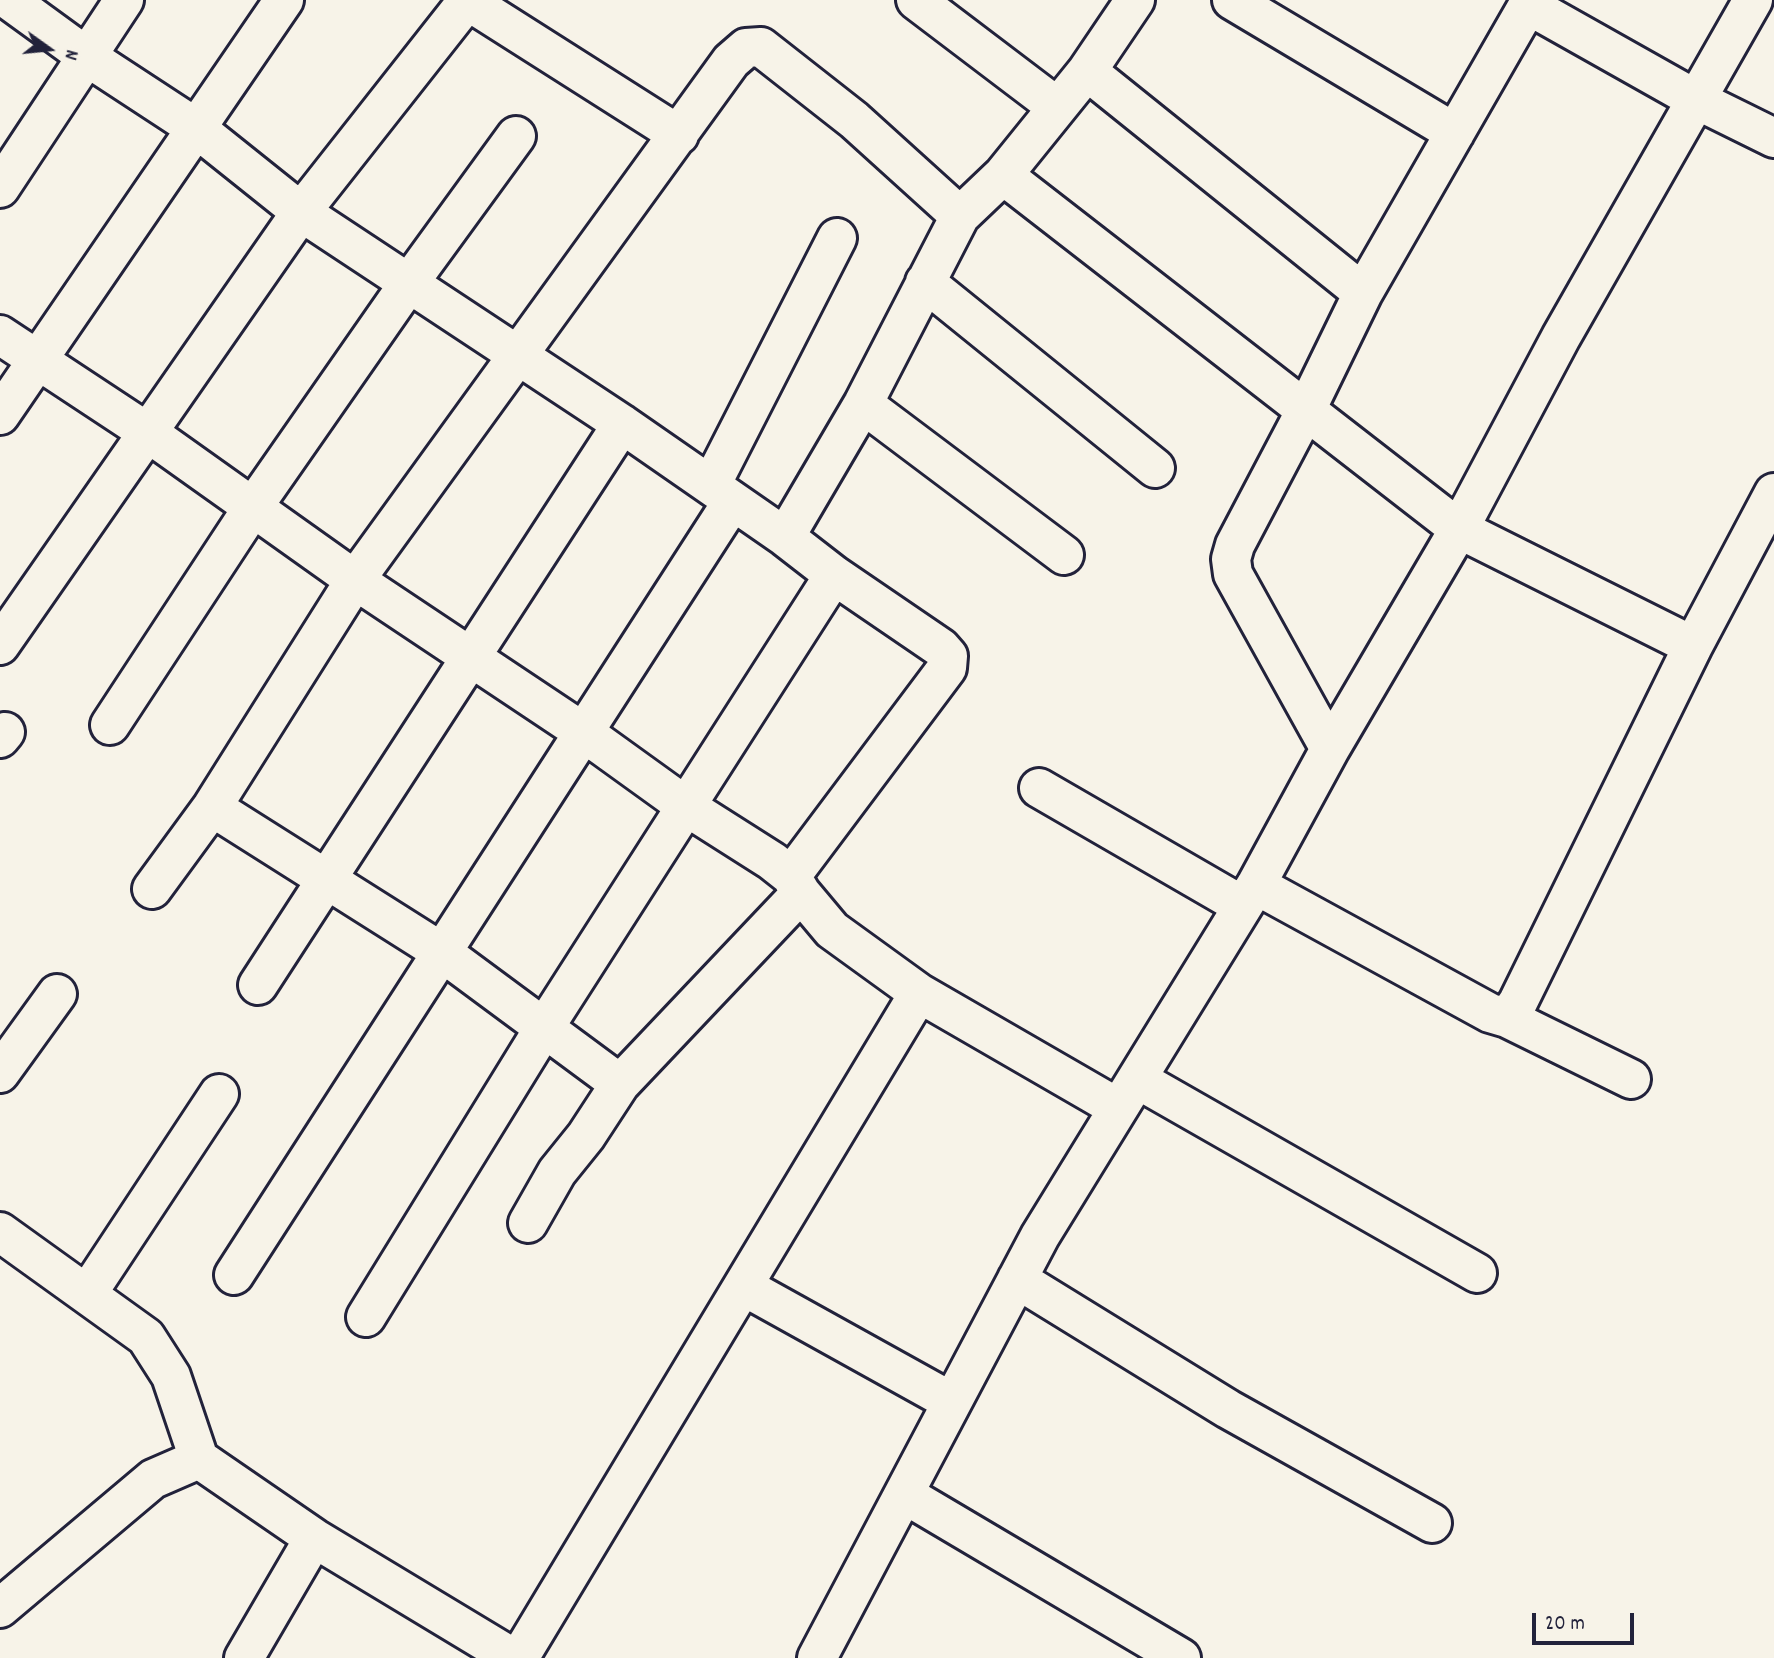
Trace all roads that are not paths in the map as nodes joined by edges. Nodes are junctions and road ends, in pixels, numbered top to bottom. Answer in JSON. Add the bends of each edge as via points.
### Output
{"nodes":[{"id":1,"x":9,"y":0,"type":"edge"},
{"id":2,"x":124,"y":0,"type":"edge"},
{"id":3,"x":284,"y":0,"type":"edge"},
{"id":4,"x":916,"y":0,"type":"edge"},
{"id":5,"x":1135,"y":0,"type":"edge"},
{"id":6,"x":1232,"y":0,"type":"edge"},
{"id":7,"x":1753,"y":0,"type":"edge"},
{"id":8,"x":468,"y":1,"type":"edge"},
{"id":9,"x":1529,"y":3,"type":"edge"},
{"id":10,"x":86,"y":56,"type":"junction"},
{"id":11,"x":1087,"y":71,"type":"junction"},
{"id":12,"x":1695,"y":99,"type":"junction"},
{"id":13,"x":1057,"y":107,"type":"junction"},
{"id":14,"x":196,"y":128,"type":"junction"},
{"id":15,"x":1455,"y":132,"type":"junction"},
{"id":16,"x":679,"y":135,"type":"junction"},
{"id":17,"x":516,"y":136,"type":"dead end"},
{"id":18,"x":1774,"y":138,"type":"edge"},
{"id":19,"x":1003,"y":175,"type":"junction"},
{"id":20,"x":0,"y":188,"type":"edge"},
{"id":21,"x":301,"y":212,"type":"junction"},
{"id":22,"x":960,"y":216,"type":"junction"},
{"id":23,"x":837,"y":237,"type":"dead end"},
{"id":24,"x":925,"y":282,"type":"junction"},
{"id":25,"x":409,"y":283,"type":"junction"},
{"id":26,"x":1363,"y":293,"type":"junction"},
{"id":27,"x":0,"y":335,"type":"edge"},
{"id":28,"x":518,"y":357,"type":"junction"},
{"id":29,"x":37,"y":359,"type":"junction"},
{"id":30,"x":863,"y":404,"type":"junction"},
{"id":31,"x":1306,"y":410,"type":"junction"},
{"id":32,"x":0,"y":415,"type":"edge"},
{"id":33,"x":622,"y":424,"type":"junction"},
{"id":34,"x":147,"y":432,"type":"junction"},
{"id":35,"x":1155,"y":468,"type":"dead end"},
{"id":36,"x":1774,"y":493,"type":"edge"},
{"id":37,"x":722,"y":494,"type":"junction"},
{"id":38,"x":253,"y":507,"type":"junction"},
{"id":39,"x":1459,"y":529,"type":"junction"},
{"id":40,"x":785,"y":537,"type":"junction"},
{"id":41,"x":1064,"y":555,"type":"dead end"},
{"id":42,"x":834,"y":575,"type":"junction"},
{"id":43,"x":355,"y":579,"type":"junction"},
{"id":44,"x":0,"y":645,"type":"edge"},
{"id":45,"x":1693,"y":646,"type":"junction"},
{"id":46,"x":472,"y":657,"type":"junction"},
{"id":47,"x":110,"y":725,"type":"dead end"},
{"id":48,"x":583,"y":732,"type":"junction"},
{"id":49,"x":1330,"y":749,"type":"junction"},
{"id":50,"x":1039,"y":788,"type":"dead end"},
{"id":51,"x":212,"y":807,"type":"junction"},
{"id":52,"x":687,"y":807,"type":"junction"},
{"id":53,"x":326,"y":879,"type":"junction"},
{"id":54,"x":796,"y":885,"type":"junction"},
{"id":55,"x":152,"y":889,"type":"dead end"},
{"id":56,"x":1249,"y":895,"type":"junction"},
{"id":57,"x":443,"y":953,"type":"junction"},
{"id":58,"x":258,"y":985,"type":"dead end"},
{"id":59,"x":57,"y":993,"type":"dead end"},
{"id":60,"x":919,"y":993,"type":"junction"},
{"id":61,"x":1507,"y":1018,"type":"junction"},
{"id":62,"x":544,"y":1028,"type":"junction"},
{"id":63,"x":0,"y":1073,"type":"edge"},
{"id":64,"x":1631,"y":1079,"type":"dead end"},
{"id":65,"x":620,"y":1084,"type":"junction"},
{"id":66,"x":1127,"y":1093,"type":"junction"},
{"id":67,"x":219,"y":1094,"type":"dead end"},
{"id":68,"x":528,"y":1223,"type":"dead end"},
{"id":69,"x":0,"y":1232,"type":"edge"},
{"id":70,"x":1477,"y":1273,"type":"dead end"},
{"id":71,"x":234,"y":1275,"type":"dead end"},
{"id":72,"x":1017,"y":1279,"type":"junction"},
{"id":73,"x":743,"y":1286,"type":"junction"},
{"id":74,"x":87,"y":1294,"type":"junction"},
{"id":75,"x":366,"y":1317,"type":"dead end"},
{"id":76,"x":952,"y":1402,"type":"junction"},
{"id":77,"x":199,"y":1460,"type":"junction"},
{"id":78,"x":904,"y":1494,"type":"junction"},
{"id":79,"x":1432,"y":1523,"type":"dead end"},
{"id":80,"x":314,"y":1538,"type":"junction"},
{"id":81,"x":6,"y":1595,"type":"edge"},
{"id":82,"x":1173,"y":1656,"type":"edge"},
{"id":83,"x":244,"y":1658,"type":"edge"},
{"id":84,"x":513,"y":1658,"type":"edge"},
{"id":85,"x":519,"y":1658,"type":"edge"},
{"id":86,"x":817,"y":1658,"type":"edge"}],
"edges":[{"from":1,"to":10,"type":"street"},
{"from":2,"to":10,"type":"street"},
{"from":3,"to":14,"type":"street"},
{"from":4,"to":13,"type":"street"},
{"from":5,"to":11,"type":"street"},
{"from":6,"to":15,"type":"street"},
{"from":7,"to":12,"type":"street"},
{"from":8,"to":16,"type":"street"},
{"from":8,"to":21,"type":"street"},
{"from":9,"to":12,"type":"street"},
{"from":9,"to":15,"type":"street"},
{"from":10,"to":14,"type":"street"},
{"from":10,"to":20,"type":"street"},
{"from":11,"to":13,"type":"street"},
{"from":11,"to":26,"type":"street"},
{"from":12,"to":18,"type":"street"},
{"from":12,"to":39,"type":"street"},
{"from":13,"to":19,"type":"street"},
{"from":14,"to":21,"type":"street"},
{"from":14,"to":29,"type":"street"},
{"from":15,"to":26,"type":"street"},
{"from":16,"to":22,"type":"street","via":[[731,61],[747,48],[761,47],[854,120]]},
{"from":16,"to":28,"type":"street"},
{"from":17,"to":25,"type":"street"},
{"from":19,"to":22,"type":"street"},
{"from":19,"to":31,"type":"street"},
{"from":21,"to":25,"type":"street"},
{"from":21,"to":34,"type":"street"},
{"from":22,"to":24,"type":"street"},
{"from":23,"to":37,"type":"street"},
{"from":24,"to":30,"type":"street"},
{"from":24,"to":35,"type":"street"},
{"from":25,"to":28,"type":"street"},
{"from":25,"to":38,"type":"street"},
{"from":26,"to":31,"type":"street"},
{"from":27,"to":29,"type":"street"},
{"from":28,"to":33,"type":"street"},
{"from":28,"to":43,"type":"street"},
{"from":29,"to":32,"type":"street"},
{"from":29,"to":34,"type":"street"},
{"from":30,"to":40,"type":"street"},
{"from":30,"to":41,"type":"street"},
{"from":31,"to":39,"type":"street"},
{"from":31,"to":49,"type":"street","via":[[1231,559],[1233,575]]},
{"from":33,"to":37,"type":"street"},
{"from":33,"to":46,"type":"street"},
{"from":34,"to":38,"type":"street"},
{"from":34,"to":44,"type":"street"},
{"from":36,"to":45,"type":"street"},
{"from":37,"to":40,"type":"street"},
{"from":37,"to":48,"type":"street"},
{"from":38,"to":43,"type":"street"},
{"from":38,"to":47,"type":"street"},
{"from":39,"to":45,"type":"street"},
{"from":39,"to":49,"type":"street"},
{"from":40,"to":42,"type":"street"},
{"from":42,"to":52,"type":"street"},
{"from":42,"to":54,"type":"street","via":[[941,648],[948,656],[947,668]]},
{"from":43,"to":46,"type":"street"},
{"from":43,"to":51,"type":"street"},
{"from":45,"to":61,"type":"street"},
{"from":46,"to":48,"type":"street"},
{"from":46,"to":53,"type":"street"},
{"from":48,"to":52,"type":"street"},
{"from":48,"to":57,"type":"street"},
{"from":49,"to":56,"type":"street"},
{"from":50,"to":56,"type":"street"},
{"from":51,"to":53,"type":"street"},
{"from":51,"to":55,"type":"street"},
{"from":52,"to":54,"type":"street","via":[[772,861]]},
{"from":52,"to":62,"type":"street"},
{"from":53,"to":57,"type":"street"},
{"from":53,"to":58,"type":"street"},
{"from":54,"to":60,"type":"street","via":[[831,930]]},
{"from":54,"to":65,"type":"street"},
{"from":56,"to":61,"type":"street"},
{"from":56,"to":66,"type":"street"},
{"from":57,"to":62,"type":"street"},
{"from":57,"to":71,"type":"street"},
{"from":59,"to":63,"type":"street"},
{"from":60,"to":66,"type":"street"},
{"from":60,"to":73,"type":"street"},
{"from":61,"to":64,"type":"street"},
{"from":62,"to":65,"type":"street"},
{"from":62,"to":75,"type":"street"},
{"from":65,"to":68,"type":"street","via":[[557,1172]]},
{"from":66,"to":70,"type":"street"},
{"from":66,"to":72,"type":"street"},
{"from":67,"to":74,"type":"street"},
{"from":69,"to":74,"type":"street"},
{"from":72,"to":76,"type":"street"},
{"from":72,"to":79,"type":"street","via":[[1228,1409]]},
{"from":73,"to":76,"type":"street"},
{"from":73,"to":85,"type":"street"},
{"from":74,"to":77,"type":"street","via":[[146,1337],[171,1376]]},
{"from":76,"to":78,"type":"street"},
{"from":77,"to":80,"type":"street"},
{"from":77,"to":81,"type":"street","via":[[153,1479]]},
{"from":78,"to":82,"type":"street"},
{"from":78,"to":86,"type":"street"},
{"from":80,"to":83,"type":"street"},
{"from":80,"to":84,"type":"street"}]}
